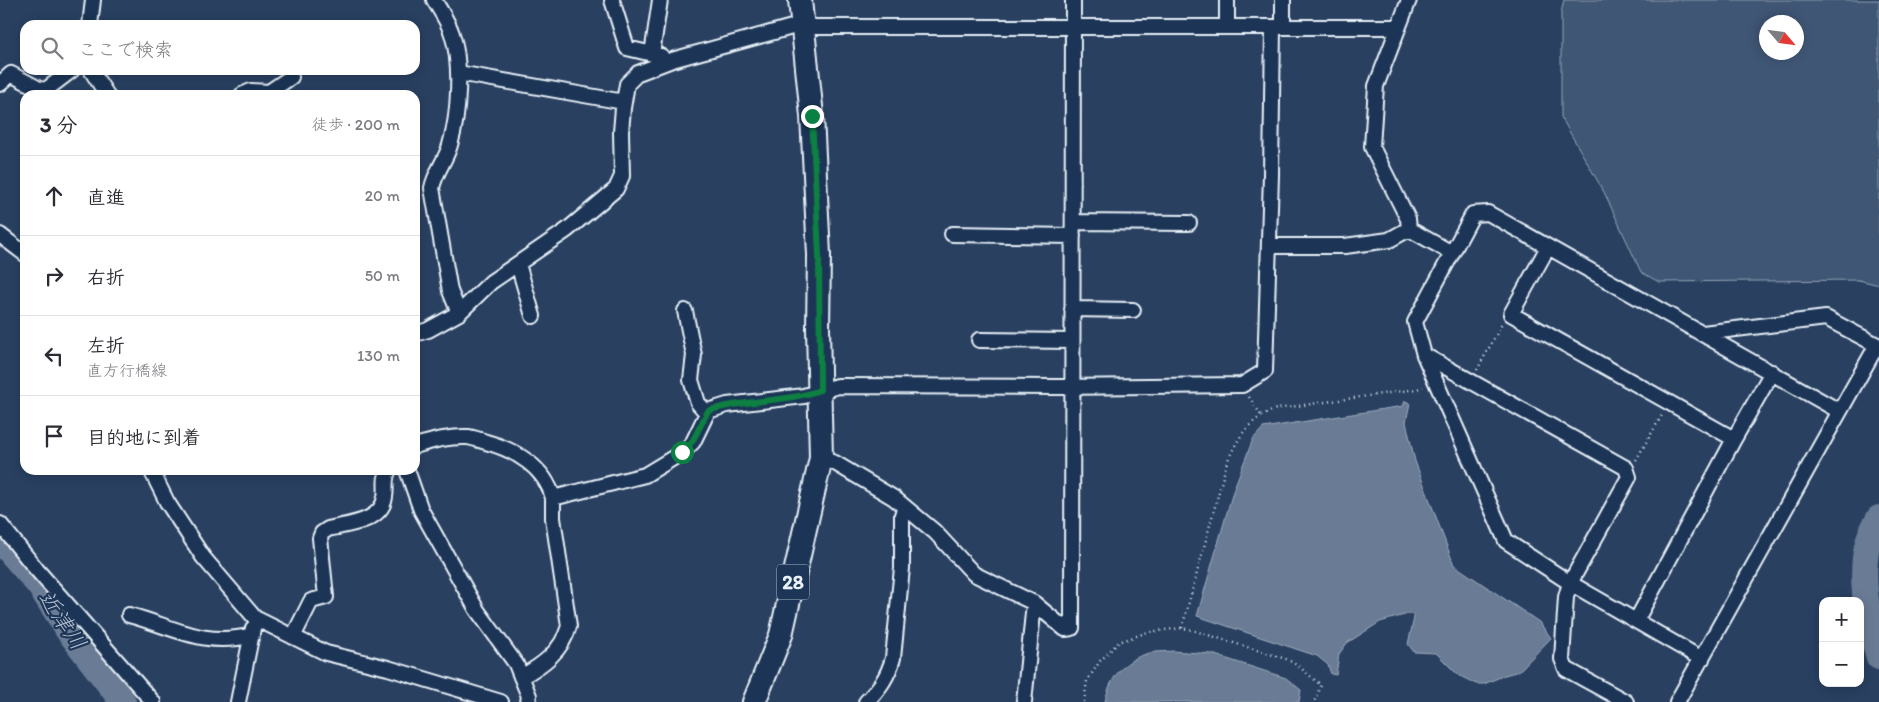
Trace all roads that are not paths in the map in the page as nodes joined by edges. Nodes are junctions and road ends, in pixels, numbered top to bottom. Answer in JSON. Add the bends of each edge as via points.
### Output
{"nodes":[{"id":1,"x":93,"y":0,"type":"edge"},
{"id":2,"x":434,"y":0,"type":"edge"},
{"id":3,"x":612,"y":0,"type":"edge"},
{"id":4,"x":660,"y":0,"type":"edge"},
{"id":5,"x":800,"y":0,"type":"edge"},
{"id":6,"x":1073,"y":0,"type":"edge"},
{"id":7,"x":1227,"y":0,"type":"edge"},
{"id":8,"x":1283,"y":0,"type":"edge"},
{"id":9,"x":1409,"y":0,"type":"edge"},
{"id":10,"x":91,"y":20,"type":"edge"},
{"id":11,"x":803,"y":24,"type":"junction"},
{"id":12,"x":1073,"y":27,"type":"junction"},
{"id":13,"x":1227,"y":27,"type":"junction"},
{"id":14,"x":1278,"y":27,"type":"junction"},
{"id":15,"x":1398,"y":27,"type":"junction"},
{"id":16,"x":652,"y":54,"type":"junction"},
{"id":17,"x":665,"y":62,"type":"junction"},
{"id":18,"x":458,"y":73,"type":"junction"},
{"id":19,"x":65,"y":75,"type":"edge"},
{"id":20,"x":93,"y":75,"type":"edge"},
{"id":21,"x":291,"y":77,"type":"dead end"},
{"id":22,"x":0,"y":84,"type":"edge"},
{"id":23,"x":41,"y":90,"type":"edge"},
{"id":24,"x":41,"y":90,"type":"edge"},
{"id":25,"x":102,"y":90,"type":"edge"},
{"id":26,"x":272,"y":90,"type":"edge"},
{"id":27,"x":624,"y":102,"type":"junction"},
{"id":28,"x":1189,"y":223,"type":"dead end"},
{"id":29,"x":1073,"y":229,"type":"junction"},
{"id":30,"x":1409,"y":229,"type":"junction"},
{"id":31,"x":952,"y":234,"type":"dead end"},
{"id":32,"x":0,"y":235,"type":"edge"},
{"id":33,"x":1268,"y":246,"type":"junction"},
{"id":34,"x":1548,"y":247,"type":"junction"},
{"id":35,"x":20,"y":250,"type":"edge"},
{"id":36,"x":1452,"y":253,"type":"junction"},
{"id":37,"x":518,"y":264,"type":"junction"},
{"id":38,"x":1072,"y":309,"type":"junction"},
{"id":39,"x":1134,"y":310,"type":"dead end"},
{"id":40,"x":685,"y":312,"type":"dead end"},
{"id":41,"x":459,"y":313,"type":"junction"},
{"id":42,"x":533,"y":316,"type":"dead end"},
{"id":43,"x":420,"y":332,"type":"edge"},
{"id":44,"x":1702,"y":333,"type":"junction"},
{"id":45,"x":979,"y":340,"type":"dead end"},
{"id":46,"x":1072,"y":340,"type":"junction"},
{"id":47,"x":1878,"y":343,"type":"edge"},
{"id":48,"x":1424,"y":355,"type":"junction"},
{"id":49,"x":1772,"y":372,"type":"junction"},
{"id":50,"x":1072,"y":386,"type":"junction"},
{"id":51,"x":820,"y":390,"type":"junction"},
{"id":52,"x":1839,"y":410,"type":"junction"},
{"id":53,"x":707,"y":413,"type":"junction"},
{"id":54,"x":1734,"y":439,"type":"junction"},
{"id":55,"x":420,"y":445,"type":"edge"},
{"id":56,"x":821,"y":458,"type":"junction"},
{"id":57,"x":153,"y":475,"type":"edge"},
{"id":58,"x":386,"y":475,"type":"edge"},
{"id":59,"x":409,"y":475,"type":"edge"},
{"id":60,"x":553,"y":498,"type":"junction"},
{"id":61,"x":905,"y":507,"type":"junction"},
{"id":62,"x":0,"y":524,"type":"edge"},
{"id":63,"x":1570,"y":583,"type":"junction"},
{"id":64,"x":1034,"y":603,"type":"junction"},
{"id":65,"x":129,"y":615,"type":"dead end"},
{"id":66,"x":255,"y":618,"type":"junction"},
{"id":67,"x":1636,"y":620,"type":"junction"},
{"id":68,"x":252,"y":635,"type":"junction"},
{"id":69,"x":293,"y":637,"type":"junction"},
{"id":70,"x":1702,"y":659,"type":"junction"},
{"id":71,"x":521,"y":677,"type":"junction"},
{"id":72,"x":757,"y":701,"type":"edge"},
{"id":73,"x":153,"y":702,"type":"edge"},
{"id":74,"x":238,"y":702,"type":"edge"},
{"id":75,"x":501,"y":702,"type":"edge"},
{"id":76,"x":528,"y":702,"type":"edge"},
{"id":77,"x":866,"y":702,"type":"edge"},
{"id":78,"x":1024,"y":702,"type":"edge"},
{"id":79,"x":1626,"y":702,"type":"edge"},
{"id":80,"x":1677,"y":702,"type":"edge"}],
"edges":[{"from":1,"to":10,"type":"street"},
{"from":2,"to":18,"type":"street","via":[[452,32]]},
{"from":3,"to":16,"type":"street","via":[[627,48]]},
{"from":4,"to":16,"type":"street"},
{"from":5,"to":11,"type":"main road","number":"28"},
{"from":6,"to":12,"type":"street"},
{"from":7,"to":13,"type":"street"},
{"from":8,"to":14,"type":"street"},
{"from":9,"to":15,"type":"street"},
{"from":11,"to":12,"type":"street","via":[[815,27]]},
{"from":11,"to":17,"type":"street"},
{"from":11,"to":51,"type":"main road","number":"28","via":[[819,245]]},
{"from":12,"to":13,"type":"street"},
{"from":12,"to":29,"type":"street"},
{"from":13,"to":14,"type":"street"},
{"from":14,"to":15,"type":"street"},
{"from":14,"to":33,"type":"street"},
{"from":15,"to":30,"type":"street","via":[[1376,86],[1372,147],[1408,219]]},
{"from":16,"to":17,"type":"street","via":[[661,56]]},
{"from":17,"to":27,"type":"street","via":[[638,73],[628,84]]},
{"from":18,"to":27,"type":"street"},
{"from":18,"to":41,"type":"street","via":[[456,121],[450,147],[434,176],[432,188],[450,291]]},
{"from":19,"to":24,"type":"street"},
{"from":20,"to":25,"type":"street"},
{"from":21,"to":26,"type":"street"},
{"from":22,"to":23,"type":"street","via":[[11,74]]},
{"from":27,"to":37,"type":"street","via":[[622,176],[616,188],[567,230]]},
{"from":28,"to":29,"type":"street"},
{"from":29,"to":31,"type":"street"},
{"from":29,"to":38,"type":"street"},
{"from":30,"to":33,"type":"street","via":[[1389,240],[1346,246]]},
{"from":30,"to":36,"type":"street"},
{"from":32,"to":35,"type":"street"},
{"from":33,"to":50,"type":"street","via":[[1265,371],[1242,385]]},
{"from":34,"to":36,"type":"street","via":[[1488,213],[1473,214]]},
{"from":34,"to":44,"type":"street"},
{"from":34,"to":54,"type":"street","via":[[1511,314]]},
{"from":36,"to":48,"type":"street","via":[[1416,322]]},
{"from":37,"to":41,"type":"street","via":[[491,282]]},
{"from":37,"to":42,"type":"street"},
{"from":38,"to":39,"type":"street"},
{"from":38,"to":46,"type":"street"},
{"from":40,"to":53,"type":"street","via":[[694,355],[691,380],[698,403]]},
{"from":41,"to":43,"type":"street"},
{"from":44,"to":47,"type":"street","via":[[1826,318]]},
{"from":44,"to":49,"type":"street"},
{"from":45,"to":46,"type":"street"},
{"from":46,"to":50,"type":"street"},
{"from":47,"to":52,"type":"street"},
{"from":48,"to":63,"type":"street","via":[[1506,540]]},
{"from":48,"to":63,"type":"street","via":[[1626,468],[1629,477]]},
{"from":49,"to":52,"type":"street"},
{"from":49,"to":54,"type":"street"},
{"from":50,"to":51,"type":"street","via":[[838,386]]},
{"from":50,"to":64,"type":"street","via":[[1072,628],[1065,629]]},
{"from":51,"to":53,"type":"street","via":[[804,396],[727,405]]},
{"from":51,"to":56,"type":"main road","number":"28"},
{"from":52,"to":70,"type":"street"},
{"from":53,"to":60,"type":"street","via":[[692,442],[682,452],[645,475]]},
{"from":54,"to":67,"type":"street"},
{"from":55,"to":60,"type":"street","via":[[444,438],[468,437],[502,446],[520,455],[540,473],[550,486]]},
{"from":56,"to":61,"type":"street","via":[[835,463]]},
{"from":56,"to":72,"type":"main road","number":"28","via":[[781,635]]},
{"from":57,"to":66,"type":"street","via":[[166,502],[203,557]]},
{"from":58,"to":69,"type":"street","via":[[384,503],[374,516],[322,533],[326,597],[310,601]]},
{"from":59,"to":71,"type":"street","via":[[421,510],[477,610],[516,664]]},
{"from":60,"to":71,"type":"street","via":[[569,626],[566,637],[549,659]]},
{"from":61,"to":64,"type":"street","via":[[935,532],[974,574]]},
{"from":61,"to":77,"type":"street","via":[[893,658],[882,686]]},
{"from":62,"to":73,"type":"street"},
{"from":63,"to":67,"type":"street"},
{"from":63,"to":79,"type":"street","via":[[1566,597],[1562,659],[1566,669]]},
{"from":64,"to":78,"type":"street"},
{"from":65,"to":68,"type":"street","via":[[211,640]]},
{"from":66,"to":68,"type":"street"},
{"from":66,"to":69,"type":"street"},
{"from":67,"to":70,"type":"street"},
{"from":68,"to":74,"type":"street"},
{"from":69,"to":75,"type":"street","via":[[326,654],[388,668]]},
{"from":70,"to":80,"type":"street"},
{"from":71,"to":76,"type":"street"}]}
